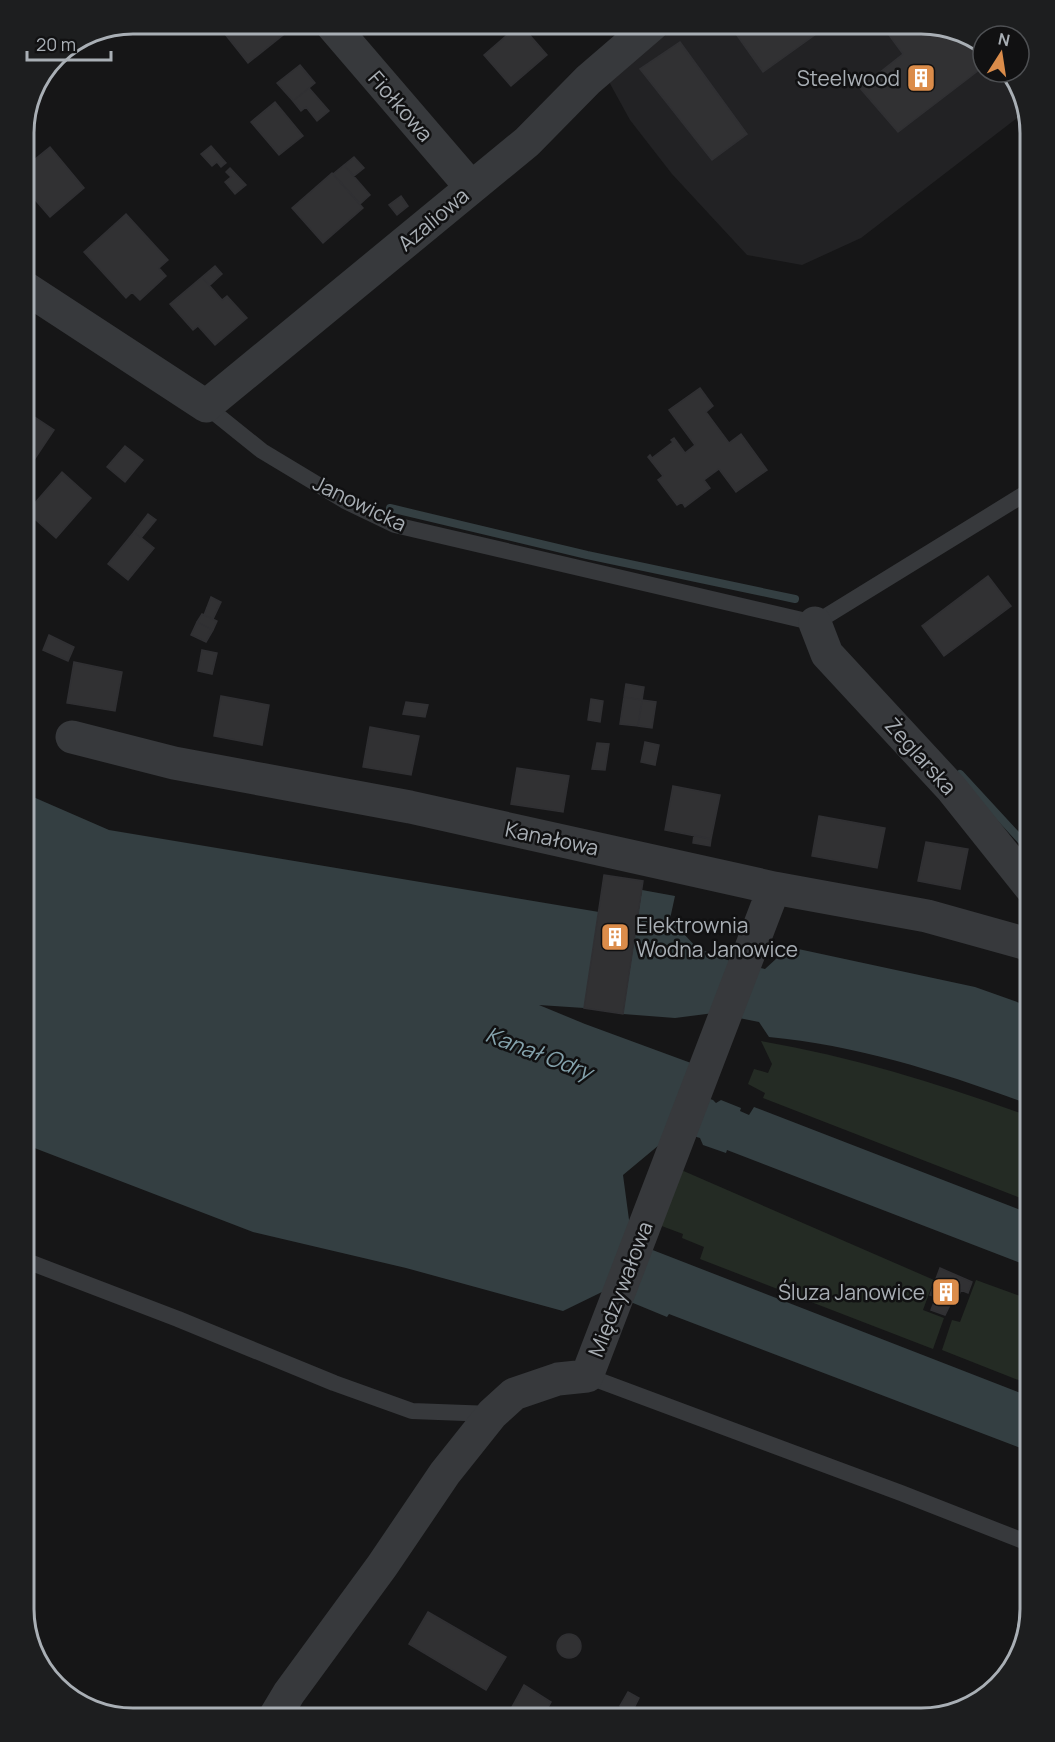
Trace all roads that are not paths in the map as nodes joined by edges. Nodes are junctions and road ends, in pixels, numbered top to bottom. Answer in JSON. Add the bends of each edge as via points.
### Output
{"nodes":[{"id":1,"x":340,"y":34,"type":"edge"},
{"id":2,"x":641,"y":35,"type":"edge"},
{"id":3,"x":471,"y":187,"type":"junction"},
{"id":4,"x":35,"y":294,"type":"edge"},
{"id":5,"x":207,"y":406,"type":"junction"},
{"id":6,"x":1020,"y":497,"type":"edge"},
{"id":7,"x":815,"y":623,"type":"junction"},
{"id":8,"x":72,"y":737,"type":"dead end"},
{"id":9,"x":1020,"y":874,"type":"edge"},
{"id":10,"x":774,"y":888,"type":"junction"},
{"id":11,"x":1020,"y":942,"type":"edge"},
{"id":12,"x":34,"y":1264,"type":"edge"},
{"id":13,"x":587,"y":1376,"type":"junction"},
{"id":14,"x":492,"y":1414,"type":"junction"},
{"id":15,"x":1020,"y":1540,"type":"edge"},
{"id":16,"x":280,"y":1707,"type":"edge"}],
"edges":[{"from":1,"to":3,"type":"street","name":"Fiołkowa"},
{"from":2,"to":3,"type":"street","name":"Azaliowa","via":[[588,80],[527,142]]},
{"from":3,"to":5,"type":"street","name":"Azaliowa"},
{"from":4,"to":5,"type":"street","name":"Janowicka"},
{"from":5,"to":7,"type":"lane","name":"Janowicka","via":[[262,451],[345,501],[396,525]]},
{"from":6,"to":7,"type":"lane"},
{"from":7,"to":9,"type":"street","name":"Żeglarska","via":[[827,654],[951,788]]},
{"from":8,"to":10,"type":"street","name":"Kanałowa","via":[[174,763],[410,807]]},
{"from":10,"to":11,"type":"street","name":"Kanałowa","via":[[927,916]]},
{"from":10,"to":13,"type":"street","name":"Międzywałowa"},
{"from":12,"to":14,"type":"lane","via":[[412,1411]]},
{"from":13,"to":14,"type":"street","name":"Międzywałowa","via":[[558,1379],[514,1394]]},
{"from":13,"to":15,"type":"lane"},
{"from":14,"to":16,"type":"street","name":"Międzywałowa","via":[[445,1473]]}]}
